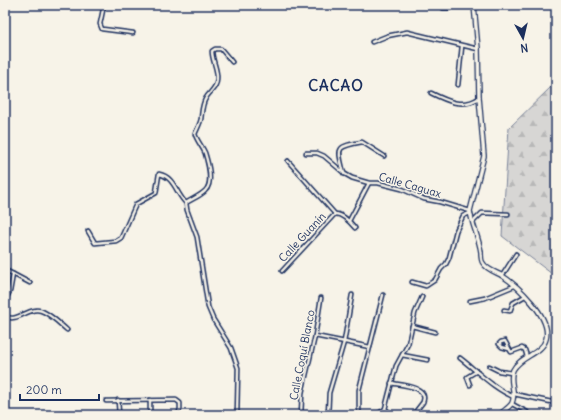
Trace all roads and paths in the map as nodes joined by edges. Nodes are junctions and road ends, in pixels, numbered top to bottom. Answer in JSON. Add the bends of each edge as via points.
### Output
{"nodes":[{"id":1,"x":104,"y":5,"type":"edge"},
{"id":2,"x":441,"y":5,"type":"edge"},
{"id":3,"x":458,"y":5,"type":"edge"},
{"id":4,"x":474,"y":5,"type":"edge"},
{"id":5,"x":134,"y":33,"type":"dead end"},
{"id":6,"x":372,"y":42,"type":"dead end"},
{"id":7,"x":462,"y":46,"type":"junction"},
{"id":8,"x":478,"y":49,"type":"junction"},
{"id":9,"x":232,"y":62,"type":"dead end"},
{"id":10,"x":458,"y":85,"type":"dead end"},
{"id":11,"x":431,"y":93,"type":"dead end"},
{"id":12,"x":479,"y":98,"type":"junction"},
{"id":13,"x":306,"y":153,"type":"dead end"},
{"id":14,"x":384,"y":156,"type":"dead end"},
{"id":15,"x":288,"y":161,"type":"dead end"},
{"id":16,"x":345,"y":174,"type":"junction"},
{"id":17,"x":369,"y":183,"type":"junction"},
{"id":18,"x":186,"y":203,"type":"junction"},
{"id":19,"x":470,"y":212,"type":"junction"},
{"id":20,"x":335,"y":214,"type":"junction"},
{"id":21,"x":508,"y":214,"type":"dead end"},
{"id":22,"x":349,"y":221,"type":"junction"},
{"id":23,"x":472,"y":223,"type":"junction"},
{"id":24,"x":355,"y":228,"type":"dead end"},
{"id":25,"x":88,"y":231,"type":"dead end"},
{"id":26,"x":516,"y":254,"type":"dead end"},
{"id":27,"x":5,"y":270,"type":"edge"},
{"id":28,"x":282,"y":271,"type":"dead end"},
{"id":29,"x":13,"y":274,"type":"junction"},
{"id":30,"x":502,"y":276,"type":"junction"},
{"id":31,"x":412,"y":282,"type":"dead end"},
{"id":32,"x":30,"y":283,"type":"dead end"},
{"id":33,"x":514,"y":286,"type":"junction"},
{"id":34,"x":383,"y":294,"type":"dead end"},
{"id":35,"x":352,"y":296,"type":"dead end"},
{"id":36,"x":525,"y":296,"type":"junction"},
{"id":37,"x":422,"y":297,"type":"dead end"},
{"id":38,"x":321,"y":298,"type":"dead end"},
{"id":39,"x":5,"y":301,"type":"edge"},
{"id":40,"x":470,"y":301,"type":"dead end"},
{"id":41,"x":504,"y":310,"type":"dead end"},
{"id":42,"x":5,"y":316,"type":"edge"},
{"id":43,"x":412,"y":326,"type":"junction"},
{"id":44,"x":67,"y":330,"type":"dead end"},
{"id":45,"x":436,"y":332,"type":"dead end"},
{"id":46,"x":315,"y":336,"type":"junction"},
{"id":47,"x":344,"y":342,"type":"junction"},
{"id":48,"x":370,"y":347,"type":"junction"},
{"id":49,"x":509,"y":349,"type":"dead end"},
{"id":50,"x":402,"y":355,"type":"junction"},
{"id":51,"x":527,"y":357,"type":"junction"},
{"id":52,"x":460,"y":358,"type":"dead end"},
{"id":53,"x":428,"y":360,"type":"dead end"},
{"id":54,"x":489,"y":366,"type":"dead end"},
{"id":55,"x":477,"y":371,"type":"junction"},
{"id":56,"x":513,"y":373,"type":"junction"},
{"id":57,"x":391,"y":383,"type":"junction"},
{"id":58,"x":470,"y":385,"type":"dead end"},
{"id":59,"x":514,"y":395,"type":"junction"},
{"id":60,"x":118,"y":400,"type":"junction"},
{"id":61,"x":150,"y":400,"type":"junction"},
{"id":62,"x":106,"y":401,"type":"dead end"},
{"id":63,"x":556,"y":403,"type":"edge"},
{"id":64,"x":512,"y":404,"type":"junction"},
{"id":65,"x":385,"y":409,"type":"junction"},
{"id":66,"x":119,"y":415,"type":"edge"},
{"id":67,"x":150,"y":415,"type":"edge"},
{"id":68,"x":178,"y":415,"type":"edge"},
{"id":69,"x":237,"y":415,"type":"edge"},
{"id":70,"x":301,"y":415,"type":"edge"},
{"id":71,"x":328,"y":415,"type":"edge"},
{"id":72,"x":359,"y":415,"type":"edge"},
{"id":73,"x":376,"y":415,"type":"edge"},
{"id":74,"x":394,"y":415,"type":"edge"},
{"id":75,"x":413,"y":415,"type":"edge"},
{"id":76,"x":499,"y":415,"type":"edge"},
{"id":77,"x":527,"y":415,"type":"edge"}],
"edges":[{"from":1,"to":5,"type":"street","via":[[100,24],[102,29]]},
{"from":2,"to":3,"type":"street","via":[[448,8]]},
{"from":4,"to":8,"type":"street"},
{"from":6,"to":7,"type":"street","via":[[407,32]]},
{"from":7,"to":8,"type":"street"},
{"from":7,"to":10,"type":"street"},
{"from":8,"to":12,"type":"street"},
{"from":9,"to":18,"type":"street","via":[[221,49],[212,52],[217,81],[202,106],[195,134],[204,152],[210,176],[209,183],[205,191]]},
{"from":11,"to":12,"type":"street","via":[[454,103],[472,103]]},
{"from":12,"to":19,"type":"street","via":[[484,156]]},
{"from":13,"to":16,"type":"street","name":"Calle Caguax","via":[[324,156]]},
{"from":14,"to":16,"type":"street","via":[[362,142],[344,145],[339,153]]},
{"from":15,"to":20,"type":"street"},
{"from":16,"to":17,"type":"street","name":"Calle Caguax"},
{"from":17,"to":19,"type":"street","name":"Calle Caguax","via":[[402,189],[424,199]]},
{"from":17,"to":22,"type":"street"},
{"from":18,"to":25,"type":"street","via":[[175,185],[164,175],[159,174],[156,192],[136,204],[121,238],[116,241],[95,243]]},
{"from":18,"to":69,"type":"street","via":[[197,237],[208,307],[231,348],[238,368]]},
{"from":19,"to":23,"type":"street"},
{"from":19,"to":31,"type":"street","via":[[463,216],[456,230],[448,260],[435,280],[426,286]]},
{"from":20,"to":22,"type":"street"},
{"from":20,"to":28,"type":"street","name":"Calle Guanín"},
{"from":21,"to":23,"type":"street","via":[[482,213]]},
{"from":22,"to":24,"type":"street"},
{"from":23,"to":30,"type":"street","via":[[479,241],[482,263]]},
{"from":26,"to":30,"type":"street"},
{"from":27,"to":29,"type":"street"},
{"from":29,"to":32,"type":"street"},
{"from":29,"to":39,"type":"street"},
{"from":30,"to":33,"type":"street"},
{"from":33,"to":36,"type":"street"},
{"from":33,"to":40,"type":"street","via":[[485,298]]},
{"from":34,"to":48,"type":"street"},
{"from":35,"to":47,"type":"street"},
{"from":36,"to":41,"type":"street","via":[[513,303],[510,311]]},
{"from":36,"to":51,"type":"street","via":[[537,309],[546,332],[546,339],[541,347]]},
{"from":37,"to":43,"type":"street"},
{"from":38,"to":46,"type":"street","name":"Calle Coquí Blanco"},
{"from":42,"to":44,"type":"street","via":[[12,318],[31,311],[44,311]]},
{"from":43,"to":45,"type":"street"},
{"from":43,"to":50,"type":"street","via":[[408,344]]},
{"from":46,"to":47,"type":"street"},
{"from":46,"to":70,"type":"street","name":"Calle Coquí Blanco","via":[[302,393]]},
{"from":47,"to":48,"type":"street"},
{"from":47,"to":71,"type":"street","via":[[329,393]]},
{"from":48,"to":72,"type":"street","via":[[359,390]]},
{"from":49,"to":51,"type":"street","via":[[511,352],[522,348]]},
{"from":50,"to":53,"type":"street"},
{"from":50,"to":57,"type":"street"},
{"from":51,"to":56,"type":"street","via":[[519,363]]},
{"from":52,"to":55,"type":"street"},
{"from":54,"to":56,"type":"street"},
{"from":55,"to":58,"type":"street","via":[[467,377]]},
{"from":55,"to":59,"type":"street","via":[[498,388]]},
{"from":56,"to":59,"type":"street","via":[[511,380]]},
{"from":57,"to":65,"type":"street"},
{"from":57,"to":75,"type":"street","via":[[421,390],[424,393],[424,402]]},
{"from":59,"to":63,"type":"street"},
{"from":59,"to":64,"type":"street"},
{"from":60,"to":61,"type":"street"},
{"from":60,"to":62,"type":"street"},
{"from":60,"to":66,"type":"street"},
{"from":61,"to":67,"type":"street"},
{"from":61,"to":68,"type":"street","via":[[176,400],[180,403]]},
{"from":64,"to":76,"type":"street"},
{"from":64,"to":77,"type":"street","via":[[527,412]]},
{"from":65,"to":73,"type":"street"},
{"from":65,"to":74,"type":"street"}]}
